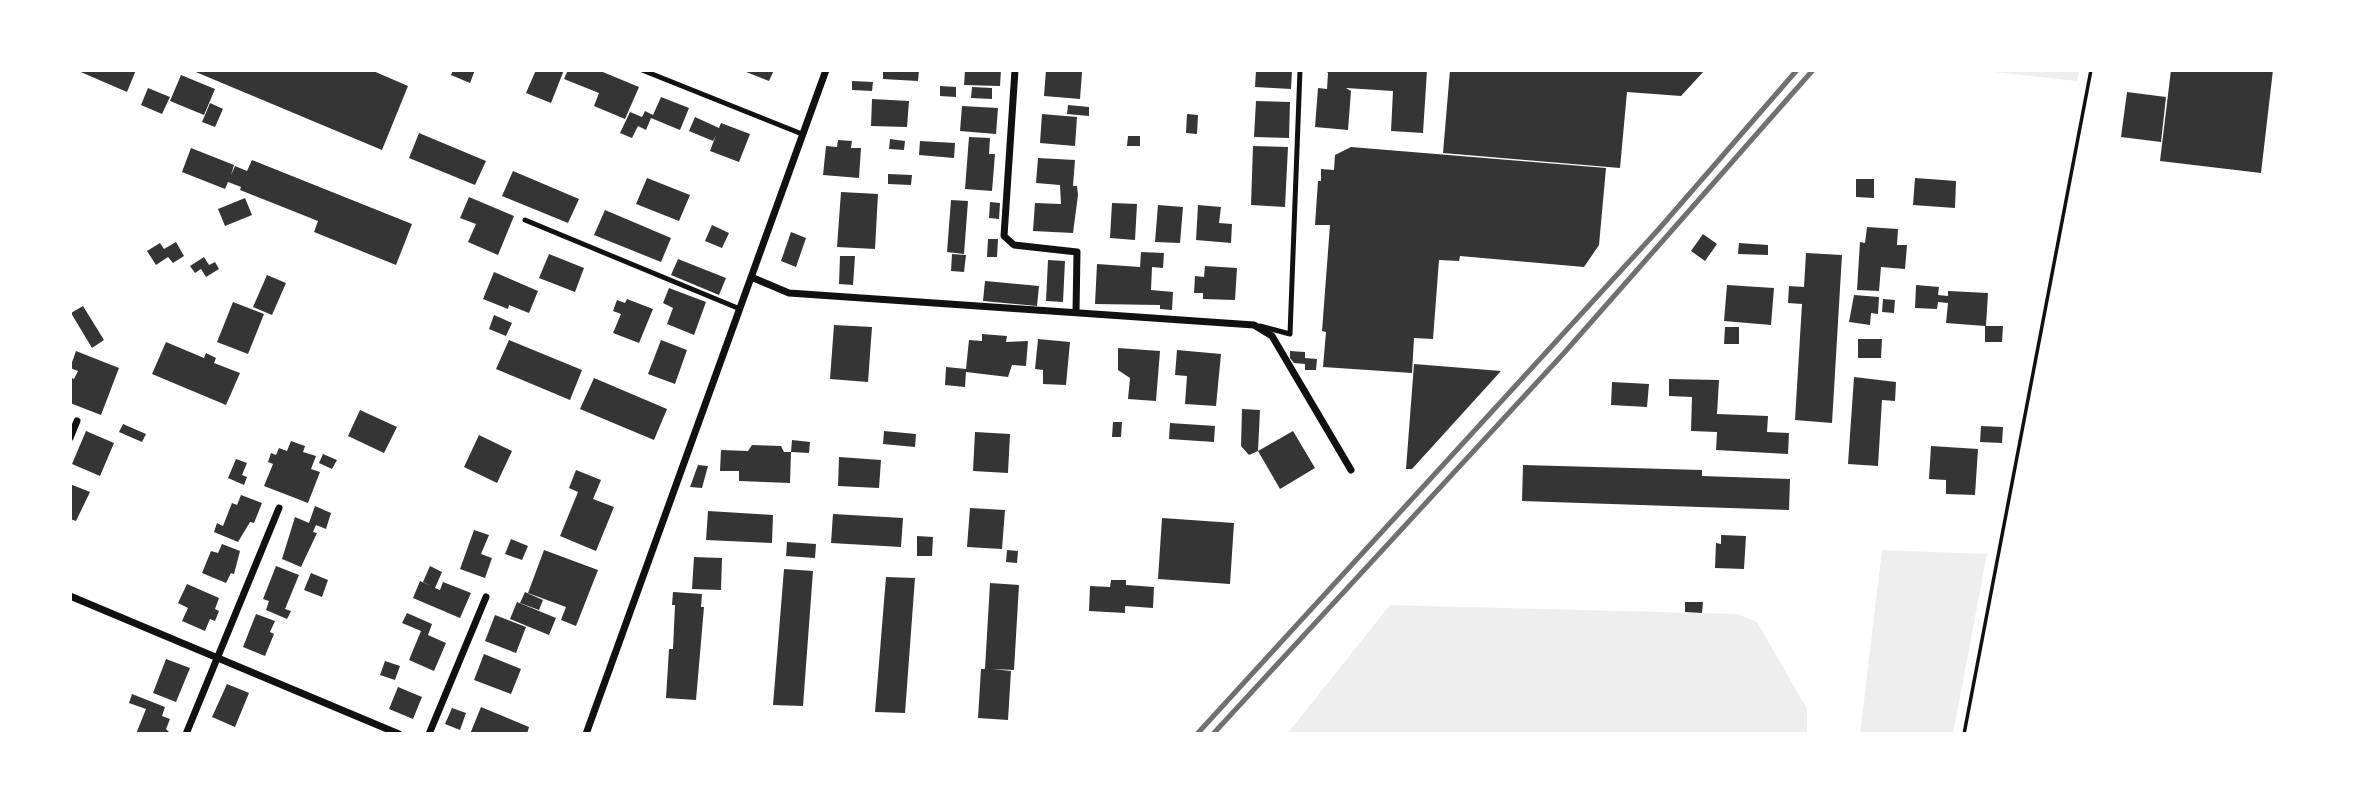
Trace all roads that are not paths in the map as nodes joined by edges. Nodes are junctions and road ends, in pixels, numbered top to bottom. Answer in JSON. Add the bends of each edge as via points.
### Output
{"nodes":[{"id":1,"x":642,"y":70,"type":"edge"},
{"id":2,"x":826,"y":70,"type":"edge"},
{"id":3,"x":1015,"y":70,"type":"edge"},
{"id":4,"x":1300,"y":70,"type":"edge"},
{"id":5,"x":802,"y":134,"type":"junction"},
{"id":6,"x":525,"y":220,"type":"dead end"},
{"id":7,"x":751,"y":277,"type":"junction"},
{"id":8,"x":740,"y":309,"type":"junction"},
{"id":9,"x":1076,"y":312,"type":"junction"},
{"id":10,"x":1254,"y":325,"type":"junction"},
{"id":11,"x":78,"y":421,"type":"dead end"},
{"id":12,"x":70,"y":438,"type":"edge"},
{"id":13,"x":1351,"y":470,"type":"dead end"},
{"id":14,"x":279,"y":508,"type":"dead end"},
{"id":15,"x":70,"y":596,"type":"edge"},
{"id":16,"x":486,"y":597,"type":"dead end"},
{"id":17,"x":216,"y":658,"type":"junction"},
{"id":18,"x":186,"y":734,"type":"edge"},
{"id":19,"x":398,"y":734,"type":"edge"},
{"id":20,"x":429,"y":734,"type":"edge"},
{"id":21,"x":586,"y":734,"type":"edge"}],
"edges":[{"from":1,"to":5,"type":"lane"},
{"from":2,"to":5,"type":"street"},
{"from":3,"to":9,"type":"street","via":[[1004,236],[1014,245],[1077,252]]},
{"from":4,"to":10,"type":"lane","via":[[1290,334]]},
{"from":5,"to":7,"type":"street"},
{"from":6,"to":8,"type":"lane"},
{"from":7,"to":8,"type":"street"},
{"from":7,"to":9,"type":"street","via":[[789,293]]},
{"from":8,"to":21,"type":"street"},
{"from":9,"to":10,"type":"street"},
{"from":10,"to":13,"type":"street","via":[[1272,336]]},
{"from":11,"to":12,"type":"street"},
{"from":14,"to":17,"type":"street"},
{"from":15,"to":17,"type":"street"},
{"from":16,"to":20,"type":"street"},
{"from":17,"to":18,"type":"street"},
{"from":17,"to":19,"type":"street"}]}
